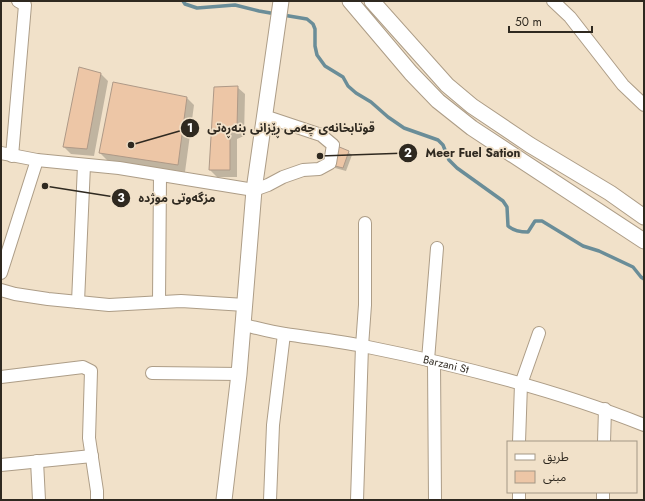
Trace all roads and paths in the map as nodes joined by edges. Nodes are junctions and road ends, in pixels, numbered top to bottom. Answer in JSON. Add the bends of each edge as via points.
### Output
{"nodes":[{"id":1,"x":18,"y":1,"type":"edge"},
{"id":2,"x":281,"y":1,"type":"edge"},
{"id":3,"x":350,"y":1,"type":"edge"},
{"id":4,"x":372,"y":1,"type":"edge"},
{"id":5,"x":553,"y":1,"type":"edge"},
{"id":6,"x":644,"y":104,"type":"edge"},
{"id":7,"x":264,"y":116,"type":"junction"},
{"id":8,"x":6,"y":155,"type":"edge"},
{"id":9,"x":37,"y":160,"type":"junction"},
{"id":10,"x":84,"y":165,"type":"junction"},
{"id":11,"x":160,"y":174,"type":"junction"},
{"id":12,"x":254,"y":190,"type":"junction"},
{"id":13,"x":644,"y":217,"type":"edge"},
{"id":14,"x":365,"y":223,"type":"dead end"},
{"id":15,"x":644,"y":241,"type":"edge"},
{"id":16,"x":437,"y":248,"type":"dead end"},
{"id":17,"x":1,"y":273,"type":"edge"},
{"id":18,"x":1,"y":290,"type":"edge"},
{"id":19,"x":78,"y":302,"type":"junction"},
{"id":20,"x":159,"y":302,"type":"junction"},
{"id":21,"x":245,"y":306,"type":"junction"},
{"id":22,"x":244,"y":325,"type":"junction"},
{"id":23,"x":539,"y":333,"type":"dead end"},
{"id":24,"x":284,"y":334,"type":"junction"},
{"id":25,"x":362,"y":346,"type":"junction"},
{"id":26,"x":431,"y":361,"type":"junction"},
{"id":27,"x":152,"y":373,"type":"dead end"},
{"id":28,"x":239,"y":374,"type":"junction"},
{"id":29,"x":1,"y":377,"type":"edge"},
{"id":30,"x":522,"y":384,"type":"junction"},
{"id":31,"x":605,"y":409,"type":"junction"},
{"id":32,"x":644,"y":425,"type":"edge"},
{"id":33,"x":519,"y":441,"type":"edge"},
{"id":34,"x":604,"y":441,"type":"edge"},
{"id":35,"x":92,"y":456,"type":"junction"},
{"id":36,"x":37,"y":461,"type":"junction"},
{"id":37,"x":1,"y":465,"type":"edge"},
{"id":38,"x":39,"y":500,"type":"edge"},
{"id":39,"x":97,"y":500,"type":"edge"},
{"id":40,"x":224,"y":500,"type":"edge"},
{"id":41,"x":270,"y":500,"type":"edge"},
{"id":42,"x":357,"y":500,"type":"edge"},
{"id":43,"x":435,"y":500,"type":"edge"}],
"edges":[{"from":1,"to":8,"type":"street","via":[[25,6]]},
{"from":2,"to":7,"type":"street"},
{"from":3,"to":15,"type":"street","via":[[401,62],[438,101],[472,128]]},
{"from":4,"to":13,"type":"street","via":[[447,85],[472,106],[530,146],[610,193]]},
{"from":5,"to":6,"type":"street","via":[[570,18],[623,85]]},
{"from":7,"to":12,"type":"street"},
{"from":7,"to":12,"type":"street","via":[[321,135],[333,145],[330,163],[319,169],[302,170]]},
{"from":8,"to":9,"type":"street"},
{"from":9,"to":10,"type":"street"},
{"from":9,"to":17,"type":"street"},
{"from":10,"to":11,"type":"street"},
{"from":10,"to":19,"type":"street"},
{"from":11,"to":12,"type":"street"},
{"from":11,"to":20,"type":"street"},
{"from":12,"to":21,"type":"street"},
{"from":14,"to":25,"type":"street"},
{"from":16,"to":26,"type":"street"},
{"from":18,"to":19,"type":"street"},
{"from":19,"to":20,"type":"street","via":[[109,305]]},
{"from":20,"to":21,"type":"street","via":[[181,301]]},
{"from":21,"to":22,"type":"street"},
{"from":22,"to":24,"type":"street","name":"Barzani St"},
{"from":22,"to":28,"type":"street"},
{"from":23,"to":30,"type":"street"},
{"from":24,"to":25,"type":"street","name":"Barzani St"},
{"from":24,"to":41,"type":"street","via":[[273,425]]},
{"from":25,"to":26,"type":"street","name":"Barzani St"},
{"from":25,"to":42,"type":"street"},
{"from":26,"to":30,"type":"street","name":"Barzani St"},
{"from":26,"to":43,"type":"street"},
{"from":27,"to":28,"type":"street"},
{"from":28,"to":40,"type":"street"},
{"from":29,"to":35,"type":"street","via":[[83,367],[91,371],[89,438]]},
{"from":30,"to":31,"type":"street","name":"Barzani St"},
{"from":30,"to":33,"type":"street"},
{"from":31,"to":32,"type":"street","name":"Barzani St"},
{"from":31,"to":34,"type":"street"},
{"from":35,"to":36,"type":"street"},
{"from":35,"to":39,"type":"street"},
{"from":36,"to":37,"type":"street"},
{"from":36,"to":38,"type":"street"}]}
